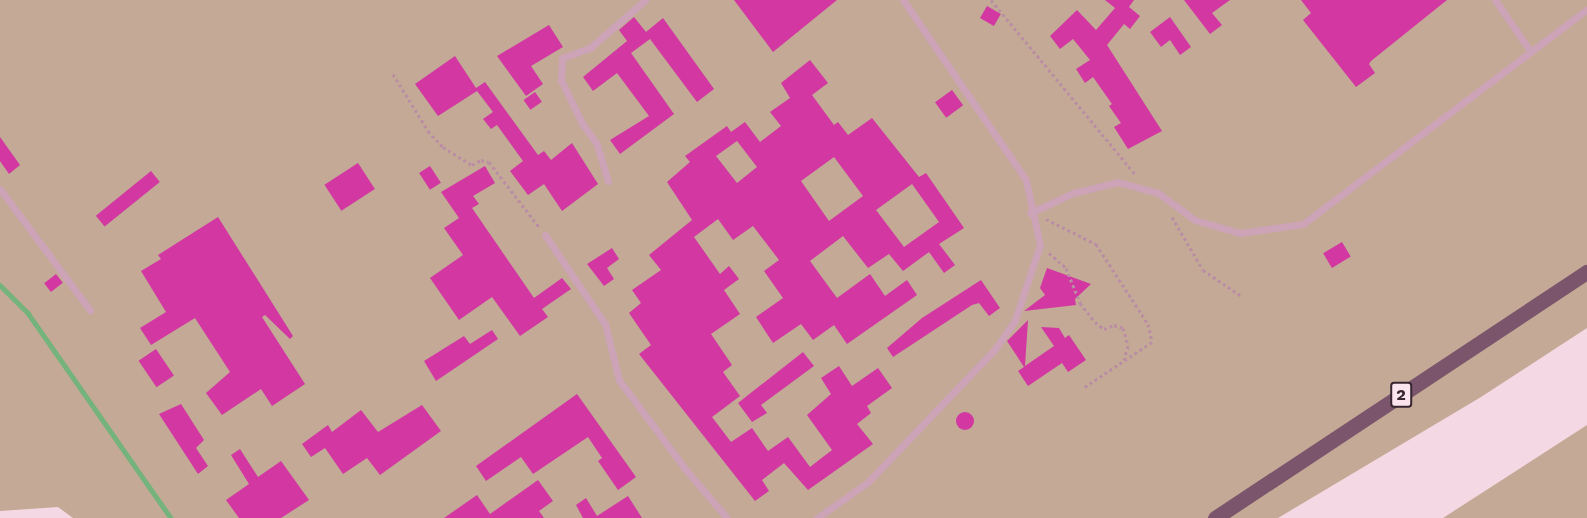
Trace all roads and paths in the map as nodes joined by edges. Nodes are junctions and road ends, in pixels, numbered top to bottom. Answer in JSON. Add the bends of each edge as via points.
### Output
{"nodes":[{"id":1,"x":645,"y":0,"type":"edge"},
{"id":2,"x":903,"y":0,"type":"edge"},
{"id":3,"x":991,"y":0,"type":"edge"},
{"id":4,"x":1495,"y":0,"type":"edge"},
{"id":5,"x":1587,"y":9,"type":"edge"},
{"id":6,"x":1531,"y":52,"type":"junction"},
{"id":7,"x":393,"y":75,"type":"dead end"},
{"id":8,"x":608,"y":180,"type":"dead end"},
{"id":9,"x":0,"y":189,"type":"edge"},
{"id":10,"x":1158,"y":193,"type":"junction"},
{"id":11,"x":1030,"y":213,"type":"junction"},
{"id":12,"x":545,"y":235,"type":"joint"},
{"id":13,"x":1040,"y":245,"type":"junction"},
{"id":14,"x":1587,"y":272,"type":"edge"},
{"id":15,"x":1240,"y":295,"type":"dead end"},
{"id":16,"x":90,"y":310,"type":"dead end"},
{"id":17,"x":1124,"y":361,"type":"junction"},
{"id":18,"x":1083,"y":388,"type":"dead end"},
{"id":19,"x":727,"y":518,"type":"edge"},
{"id":20,"x":817,"y":518,"type":"edge"},
{"id":21,"x":1215,"y":518,"type":"edge"}],
"edges":[{"from":1,"to":8,"type":"lane","via":[[590,48],[562,58],[561,80],[597,144]]},
{"from":2,"to":11,"type":"lane","via":[[1026,180]]},
{"from":3,"to":10,"type":"path","via":[[1125,166]]},
{"from":4,"to":6,"type":"lane"},
{"from":5,"to":6,"type":"lane"},
{"from":6,"to":10,"type":"lane","via":[[1303,224],[1240,233],[1195,220]]},
{"from":7,"to":12,"type":"path","via":[[443,147],[472,165],[481,160],[489,162]]},
{"from":9,"to":16,"type":"lane"},
{"from":10,"to":11,"type":"lane","via":[[1133,183],[1098,184]]},
{"from":10,"to":15,"type":"path","via":[[1203,270]]},
{"from":11,"to":13,"type":"lane"},
{"from":11,"to":17,"type":"path","via":[[1072,229],[1096,244],[1148,324],[1152,342]]},
{"from":12,"to":19,"type":"lane","via":[[605,324],[619,380]]},
{"from":13,"to":17,"type":"path","via":[[1066,267],[1080,303],[1095,322],[1104,329],[1114,325],[1123,328],[1128,346]]},
{"from":13,"to":20,"type":"lane","via":[[1015,320],[995,349],[868,482]]},
{"from":14,"to":21,"type":"main road","number":"2"},
{"from":17,"to":18,"type":"path"}]}
